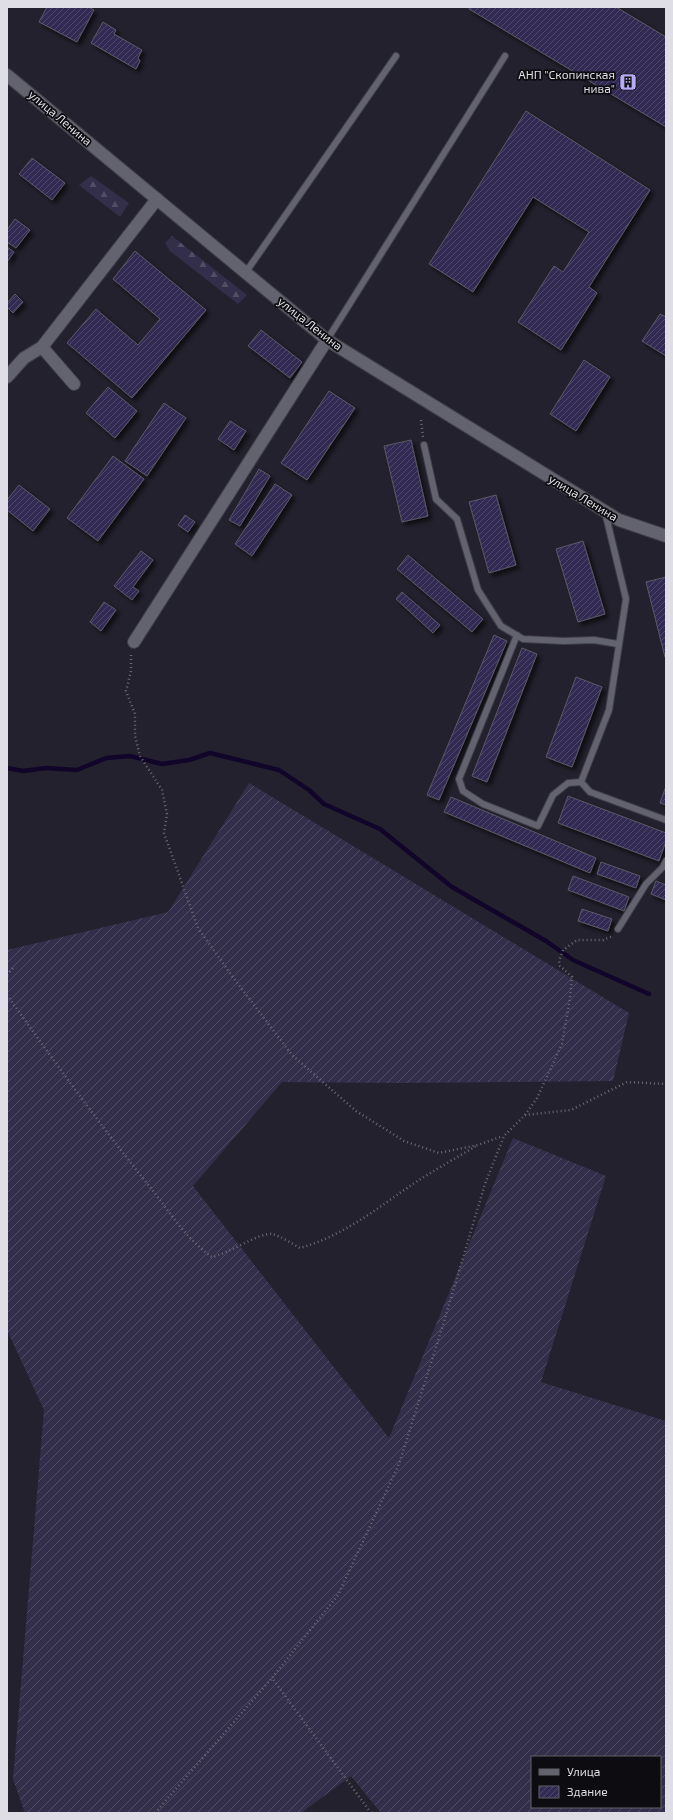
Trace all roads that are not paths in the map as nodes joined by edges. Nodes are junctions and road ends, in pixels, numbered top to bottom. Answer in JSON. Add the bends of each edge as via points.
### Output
{"nodes":[{"id":1,"x":396,"y":56,"type":"dead end"},
{"id":2,"x":505,"y":56,"type":"dead end"},
{"id":3,"x":7,"y":75,"type":"edge"},
{"id":4,"x":157,"y":199,"type":"junction"},
{"id":5,"x":246,"y":272,"type":"junction"},
{"id":6,"x":327,"y":340,"type":"junction"},
{"id":7,"x":42,"y":347,"type":"junction"},
{"id":8,"x":7,"y":377,"type":"edge"},
{"id":9,"x":74,"y":384,"type":"dead end"},
{"id":10,"x":424,"y":445,"type":"road end"},
{"id":11,"x":605,"y":512,"type":"junction"},
{"id":12,"x":666,"y":536,"type":"edge"},
{"id":13,"x":517,"y":635,"type":"junction"},
{"id":14,"x":134,"y":642,"type":"road end"},
{"id":15,"x":618,"y":644,"type":"junction"},
{"id":16,"x":581,"y":782,"type":"junction"},
{"id":17,"x":666,"y":820,"type":"edge"},
{"id":18,"x":666,"y":861,"type":"edge"},
{"id":19,"x":618,"y":930,"type":"road end"}],
"edges":[{"from":1,"to":5,"type":"lane"},
{"from":2,"to":6,"type":"lane"},
{"from":3,"to":4,"type":"street","name":"улица Ленина"},
{"from":4,"to":5,"type":"street","name":"улица Ленина"},
{"from":4,"to":7,"type":"street"},
{"from":5,"to":6,"type":"street","name":"улица Ленина"},
{"from":6,"to":11,"type":"street","name":"улица Ленина"},
{"from":6,"to":14,"type":"street"},
{"from":7,"to":8,"type":"street","via":[[24,358]]},
{"from":7,"to":9,"type":"street"},
{"from":10,"to":13,"type":"lane","via":[[436,499],[457,519],[478,590],[501,626]]},
{"from":11,"to":12,"type":"street","name":"улица Ленина","via":[[619,520]]},
{"from":11,"to":15,"type":"lane","via":[[626,599]]},
{"from":13,"to":15,"type":"lane","via":[[523,639],[594,640]]},
{"from":13,"to":16,"type":"lane","via":[[459,780],[463,791],[483,804],[538,826],[553,794],[568,783]]},
{"from":15,"to":16,"type":"lane","via":[[609,710]]},
{"from":16,"to":17,"type":"lane","via":[[590,792]]},
{"from":18,"to":19,"type":"lane","via":[[646,884]]}]}
